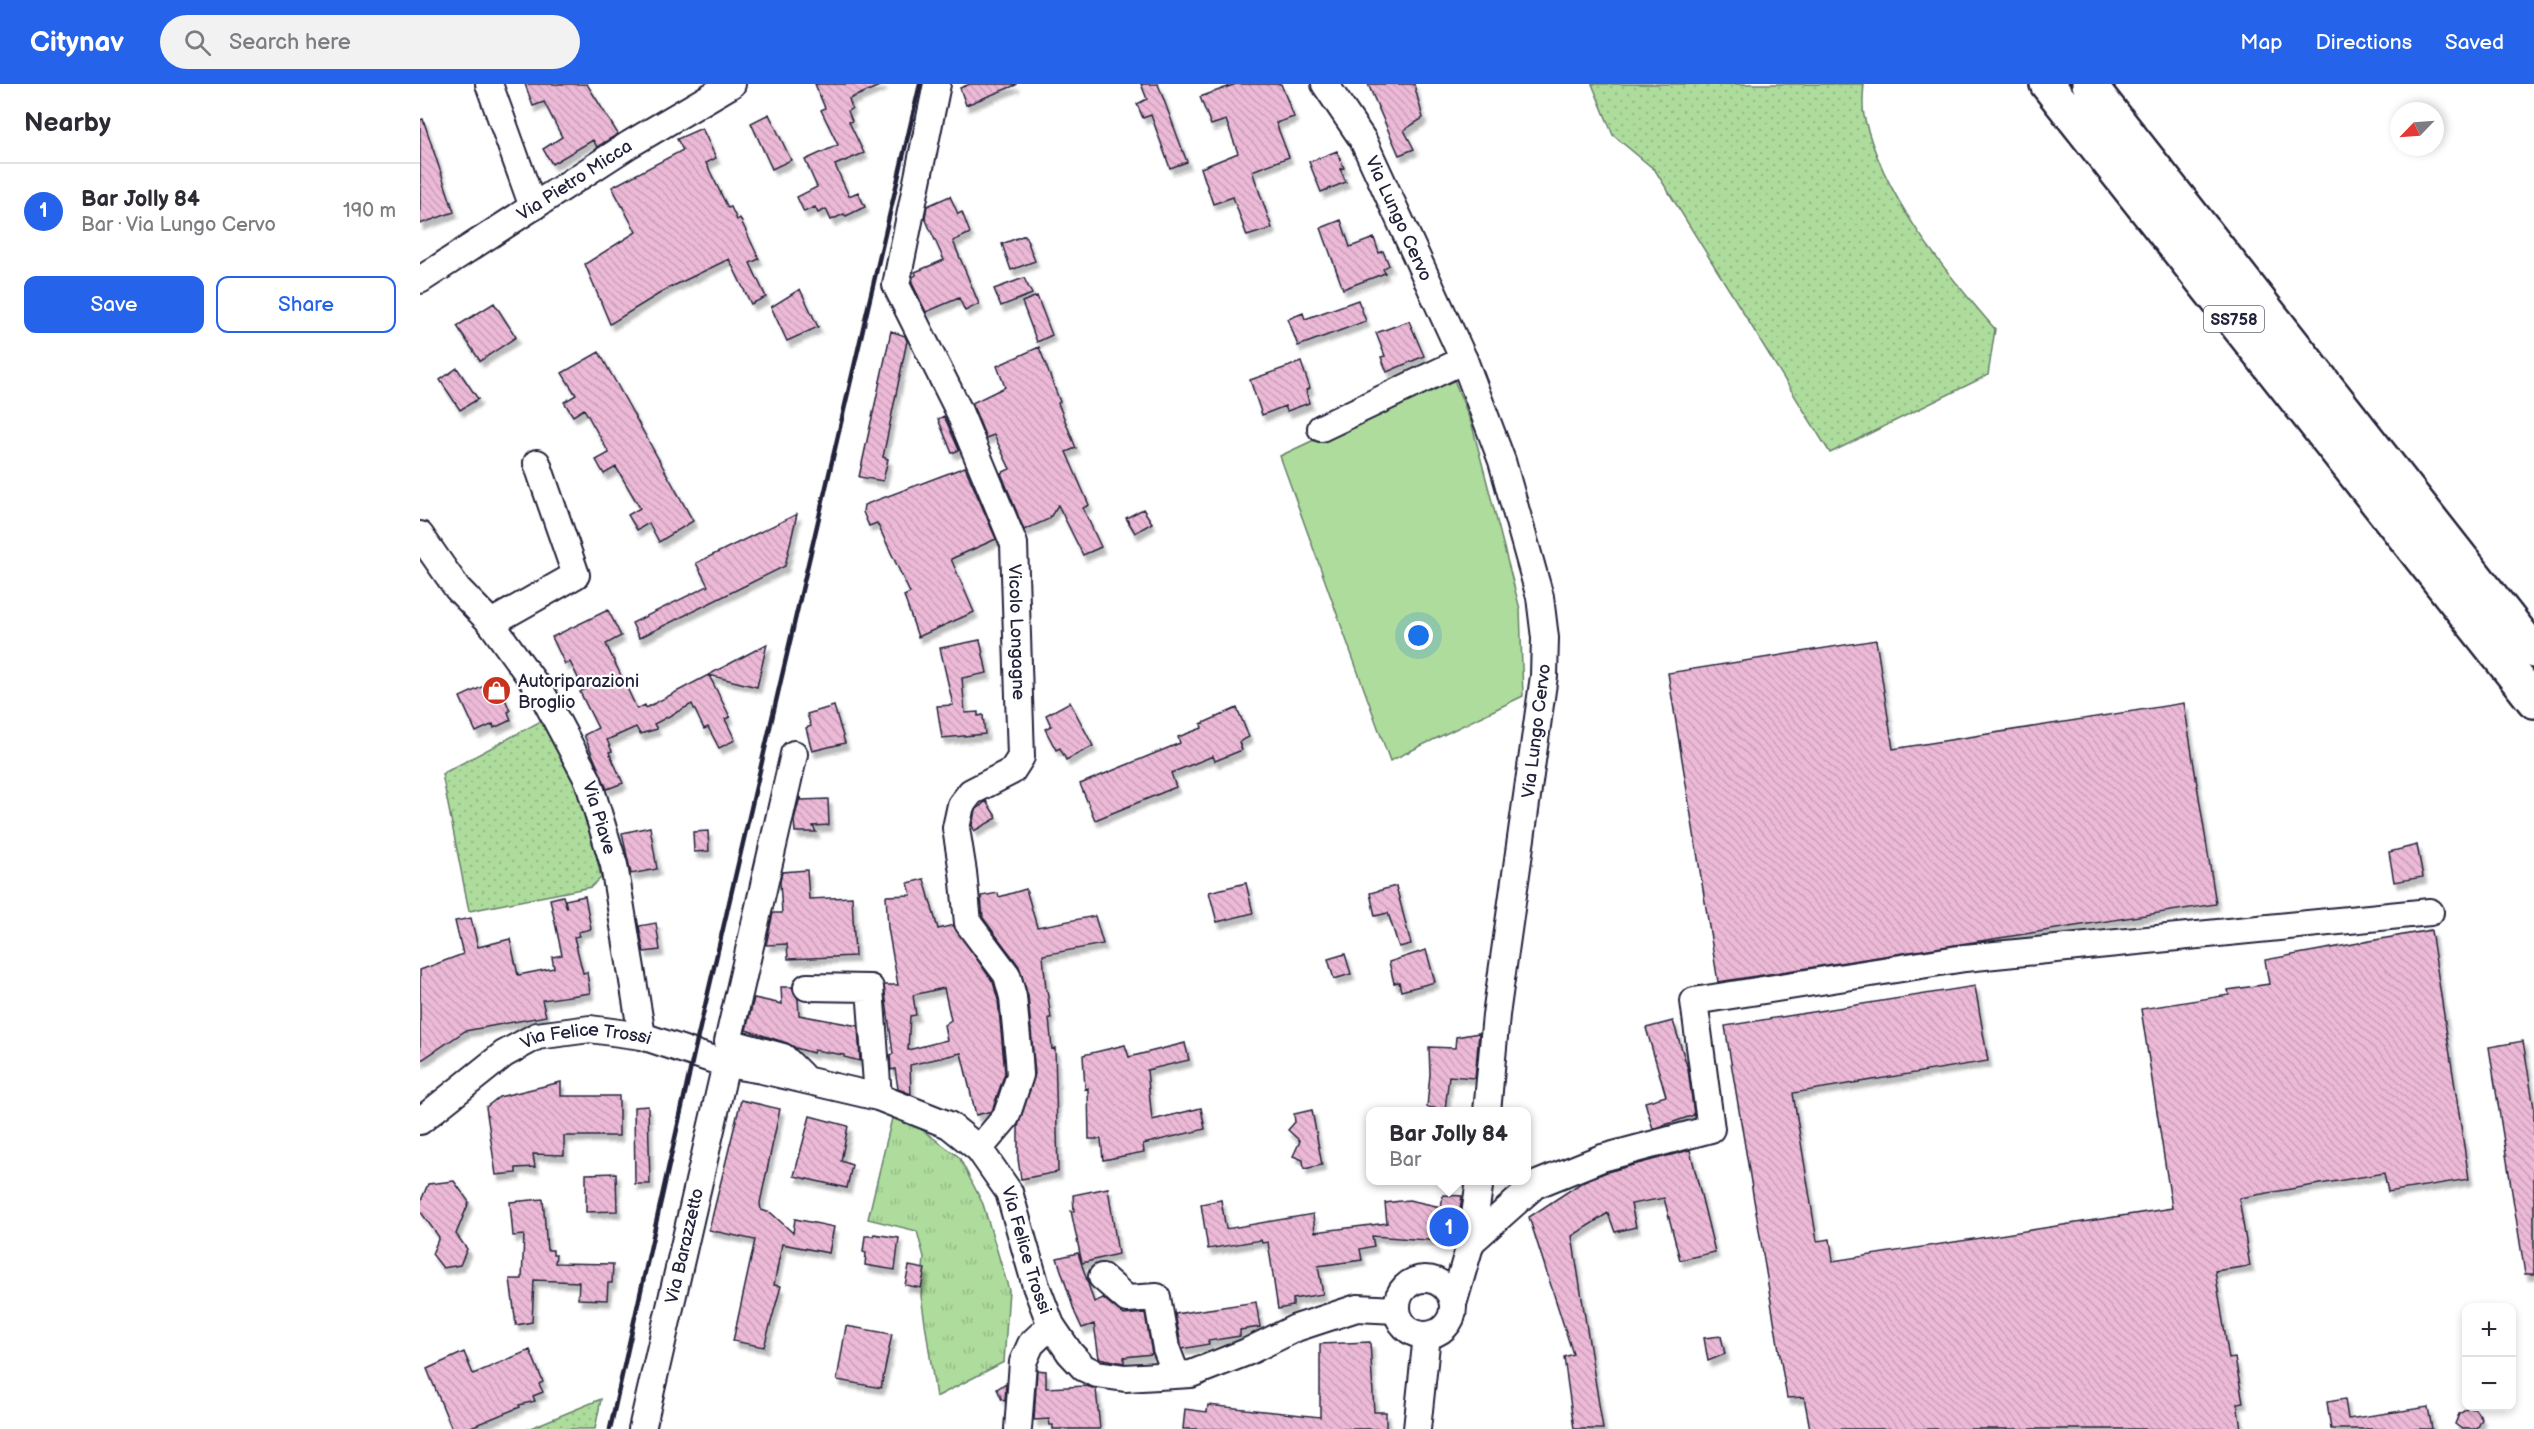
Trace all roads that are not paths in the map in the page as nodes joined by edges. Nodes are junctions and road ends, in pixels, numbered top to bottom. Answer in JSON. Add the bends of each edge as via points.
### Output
{"nodes":[{"id":1,"x":489,"y":84,"type":"edge"},
{"id":2,"x":732,"y":84,"type":"edge"},
{"id":3,"x":937,"y":84,"type":"edge"},
{"id":4,"x":1325,"y":84,"type":"edge"},
{"id":5,"x":2048,"y":84,"type":"edge"},
{"id":6,"x":2089,"y":84,"type":"edge"},
{"id":7,"x":533,"y":207,"type":"junction"},
{"id":8,"x":420,"y":280,"type":"edge"},
{"id":9,"x":1464,"y":360,"type":"junction"},
{"id":10,"x":1321,"y":428,"type":"dead end"},
{"id":11,"x":537,"y":463,"type":"dead end"},
{"id":12,"x":420,"y":535,"type":"edge"},
{"id":13,"x":491,"y":622,"type":"junction"},
{"id":14,"x":2534,"y":651,"type":"edge"},
{"id":15,"x":2534,"y":701,"type":"edge"},
{"id":16,"x":794,"y":754,"type":"dead end"},
{"id":17,"x":2430,"y":912,"type":"dead end"},
{"id":18,"x":807,"y":987,"type":"dead end"},
{"id":19,"x":642,"y":1036,"type":"junction"},
{"id":20,"x":726,"y":1064,"type":"junction"},
{"id":21,"x":808,"y":1082,"type":"junction"},
{"id":22,"x":878,"y":1097,"type":"junction"},
{"id":23,"x":1487,"y":1107,"type":"edge"},
{"id":24,"x":420,"y":1120,"type":"edge"},
{"id":25,"x":979,"y":1149,"type":"junction"},
{"id":26,"x":1479,"y":1185,"type":"edge"},
{"id":27,"x":1471,"y":1242,"type":"junction"},
{"id":28,"x":1464,"y":1269,"type":"junction"},
{"id":29,"x":1102,"y":1277,"type":"dead end"},
{"id":30,"x":1425,"y":1278,"type":"junction"},
{"id":31,"x":1453,"y":1304,"type":"junction"},
{"id":32,"x":1396,"y":1310,"type":"junction"},
{"id":33,"x":1051,"y":1325,"type":"junction"},
{"id":34,"x":1426,"y":1335,"type":"junction"},
{"id":35,"x":1176,"y":1374,"type":"junction"},
{"id":36,"x":642,"y":1429,"type":"edge"},
{"id":37,"x":1018,"y":1429,"type":"edge"},
{"id":38,"x":1417,"y":1429,"type":"edge"}],
"edges":[{"from":1,"to":7,"type":"street"},
{"from":2,"to":7,"type":"street","name":"Via Pietro Micca"},
{"from":3,"to":25,"type":"street","name":"Vicolo Longagne","via":[[896,285],[958,410],[1014,544],[1020,757],[1012,771],[971,792],[961,805],[956,828],[968,923],[1007,975],[1019,1059],[1020,1075],[1006,1117]]},
{"from":4,"to":9,"type":"street","name":"Via Lungo Cervo","via":[[1363,140]]},
{"from":5,"to":15,"type":"highway","number":"SS758"},
{"from":6,"to":14,"type":"highway","number":"SS758"},
{"from":7,"to":8,"type":"street","name":"Via Pietro Micca"},
{"from":9,"to":10,"type":"street"},
{"from":9,"to":23,"type":"street","name":"Via Lungo Cervo","via":[[1502,461],[1536,580],[1545,638],[1544,676],[1496,1015]]},
{"from":11,"to":13,"type":"street","via":[[576,575]]},
{"from":12,"to":13,"type":"street","name":"Via Piave","via":[[457,588]]},
{"from":13,"to":19,"type":"street","name":"Via Piave","via":[[543,696],[588,780],[614,866]]},
{"from":16,"to":21,"type":"street","via":[[728,1042],[783,1057]]},
{"from":17,"to":27,"type":"street","via":[[1965,958],[1694,1001],[1711,1129],[1602,1158],[1535,1185]]},
{"from":18,"to":22,"type":"street","via":[[870,988]]},
{"from":19,"to":20,"type":"street","name":"Via Felice Trossi"},
{"from":19,"to":24,"type":"street","name":"Via Felice Trossi","via":[[590,1029],[537,1036],[504,1054]]},
{"from":20,"to":21,"type":"street","name":"Via Felice Trossi"},
{"from":20,"to":36,"type":"street","name":"Via Barazzetto"},
{"from":21,"to":22,"type":"street","name":"Via Felice Trossi"},
{"from":22,"to":25,"type":"street","name":"Via Felice Trossi","via":[[949,1125]]},
{"from":25,"to":33,"type":"street","name":"Via Felice Trossi","via":[[1009,1192]]},
{"from":26,"to":27,"type":"street"},
{"from":27,"to":28,"type":"street"},
{"from":28,"to":30,"type":"street"},
{"from":28,"to":31,"type":"street"},
{"from":29,"to":35,"type":"street","via":[[1126,1299],[1158,1297],[1166,1348]]},
{"from":30,"to":31,"type":"street","via":[[1441,1283]]},
{"from":30,"to":32,"type":"street","via":[[1415,1280],[1401,1292]]},
{"from":31,"to":34,"type":"street","via":[[1444,1329]]},
{"from":32,"to":34,"type":"street","via":[[1403,1326]]},
{"from":32,"to":35,"type":"street","name":"Via Felice Trossi","via":[[1357,1308],[1296,1328],[1191,1374]]},
{"from":33,"to":35,"type":"street","name":"Via Felice Trossi","via":[[1084,1368],[1097,1374],[1125,1378]]},
{"from":33,"to":37,"type":"street","via":[[1031,1344],[1023,1362]]},
{"from":34,"to":38,"type":"street"}]}
